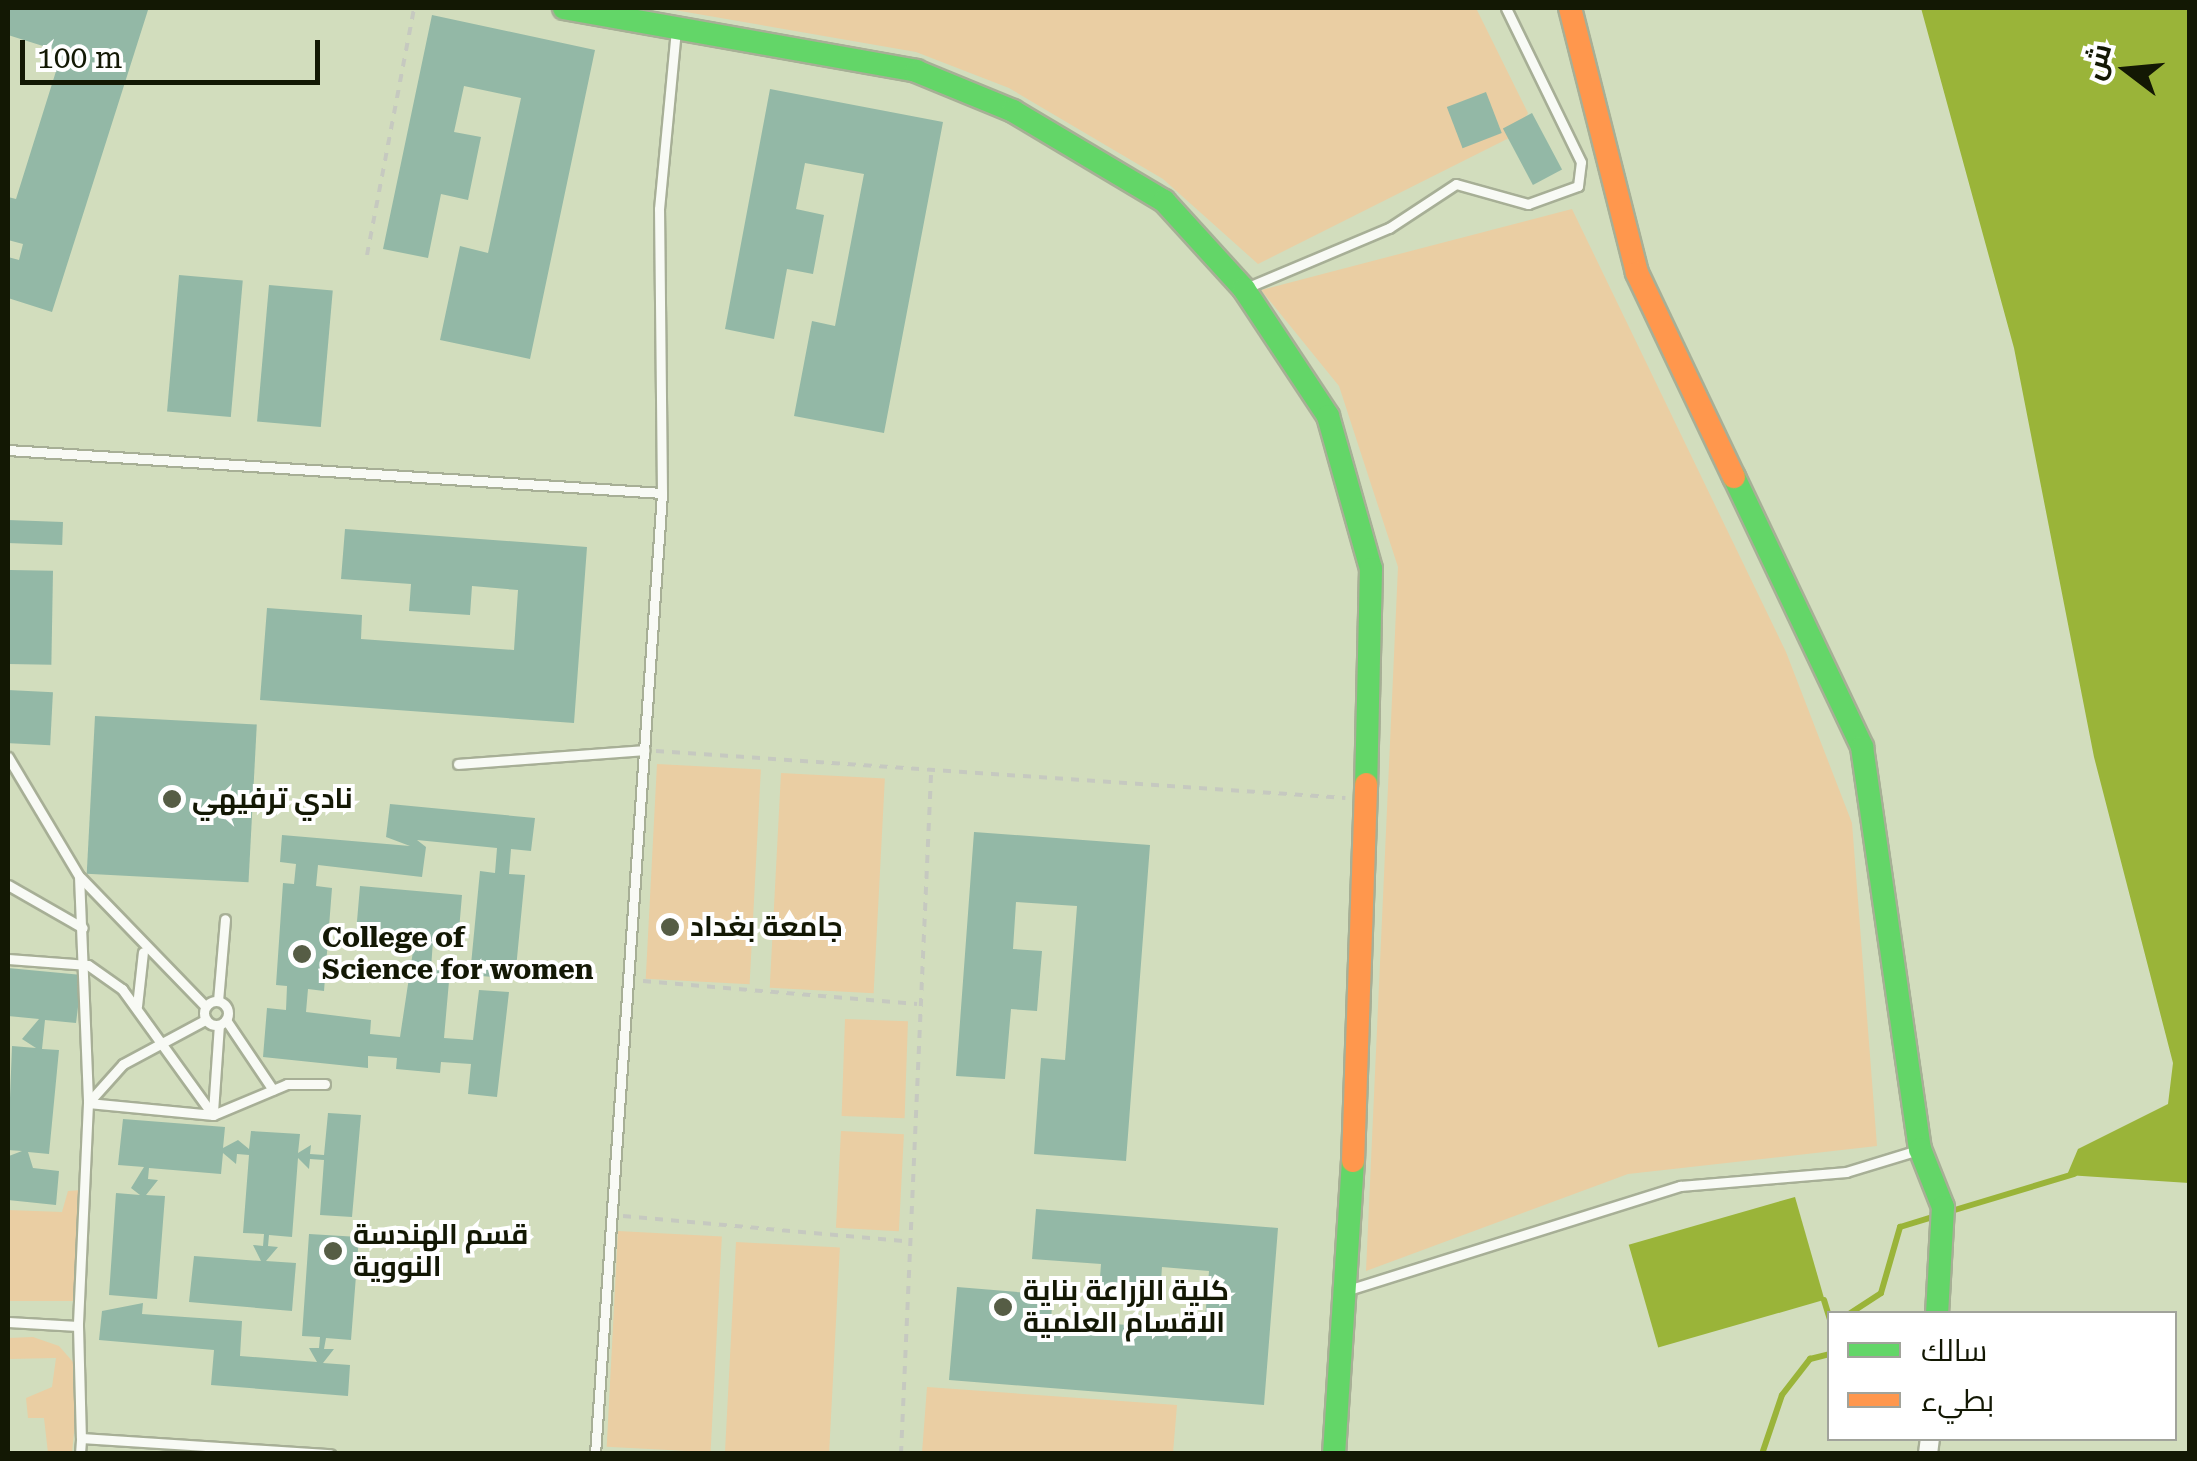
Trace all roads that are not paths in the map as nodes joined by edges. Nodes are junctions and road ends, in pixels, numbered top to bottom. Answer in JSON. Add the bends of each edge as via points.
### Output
{"nodes":[{"id":1,"x":565,"y":8,"type":"edge"},
{"id":2,"x":1506,"y":8,"type":"edge"},
{"id":3,"x":1570,"y":8,"type":"edge"},
{"id":4,"x":676,"y":28,"type":"junction"},
{"id":5,"x":1244,"y":289,"type":"junction"},
{"id":6,"x":8,"y":450,"type":"edge"},
{"id":7,"x":662,"y":494,"type":"junction"},
{"id":8,"x":644,"y":750,"type":"junction"},
{"id":9,"x":8,"y":757,"type":"edge"},
{"id":10,"x":458,"y":764,"type":"dead end"},
{"id":11,"x":79,"y":876,"type":"junction"},
{"id":12,"x":8,"y":885,"type":"edge"},
{"id":13,"x":225,"y":919,"type":"dead end"},
{"id":14,"x":83,"y":928,"type":"junction"},
{"id":15,"x":143,"y":952,"type":"junction"},
{"id":16,"x":8,"y":959,"type":"edge"},
{"id":17,"x":88,"y":965,"type":"junction"},
{"id":18,"x":218,"y":1001,"type":"junction"},
{"id":19,"x":137,"y":1006,"type":"junction"},
{"id":20,"x":205,"y":1006,"type":"junction"},
{"id":21,"x":205,"y":1020,"type":"junction"},
{"id":22,"x":222,"y":1022,"type":"junction"},
{"id":23,"x":169,"y":1044,"type":"junction"},
{"id":24,"x":325,"y":1084,"type":"dead end"},
{"id":25,"x":273,"y":1090,"type":"junction"},
{"id":26,"x":88,"y":1103,"type":"junction"},
{"id":27,"x":213,"y":1115,"type":"junction"},
{"id":28,"x":1920,"y":1149,"type":"junction"},
{"id":29,"x":1343,"y":1291,"type":"junction"},
{"id":30,"x":1938,"y":1311,"type":"edge"},
{"id":31,"x":8,"y":1322,"type":"edge"},
{"id":32,"x":78,"y":1326,"type":"junction"},
{"id":33,"x":81,"y":1438,"type":"junction"},
{"id":34,"x":80,"y":1454,"type":"edge"},
{"id":35,"x":330,"y":1454,"type":"edge"},
{"id":36,"x":595,"y":1454,"type":"edge"},
{"id":37,"x":1334,"y":1454,"type":"edge"}],
"edges":[{"from":1,"to":4,"type":"street"},
{"from":2,"to":5,"type":"lane","via":[[1581,162],[1578,186],[1528,204],[1456,184],[1389,228]]},
{"from":3,"to":28,"type":"street","via":[[1637,273],[1862,747]]},
{"from":4,"to":5,"type":"street","via":[[916,71],[1013,111],[1164,201]]},
{"from":4,"to":7,"type":"lane","via":[[658,209]]},
{"from":5,"to":29,"type":"street","via":[[1328,416],[1371,569],[1369,799]]},
{"from":6,"to":7,"type":"lane"},
{"from":7,"to":8,"type":"lane"},
{"from":8,"to":10,"type":"lane"},
{"from":8,"to":36,"type":"lane"},
{"from":9,"to":11,"type":"lane"},
{"from":11,"to":14,"type":"lane"},
{"from":11,"to":15,"type":"lane"},
{"from":12,"to":14,"type":"lane"},
{"from":13,"to":18,"type":"lane"},
{"from":14,"to":17,"type":"lane"},
{"from":15,"to":19,"type":"lane"},
{"from":15,"to":20,"type":"lane"},
{"from":16,"to":17,"type":"lane"},
{"from":17,"to":19,"type":"lane"},
{"from":17,"to":26,"type":"lane"},
{"from":18,"to":20,"type":"lane"},
{"from":18,"to":22,"type":"lane"},
{"from":19,"to":23,"type":"lane"},
{"from":20,"to":21,"type":"lane"},
{"from":21,"to":22,"type":"lane"},
{"from":21,"to":23,"type":"lane"},
{"from":22,"to":25,"type":"lane"},
{"from":22,"to":27,"type":"lane"},
{"from":23,"to":26,"type":"lane","via":[[122,1064]]},
{"from":23,"to":27,"type":"lane"},
{"from":24,"to":25,"type":"lane"},
{"from":25,"to":27,"type":"lane"},
{"from":26,"to":27,"type":"lane"},
{"from":26,"to":32,"type":"lane"},
{"from":28,"to":29,"type":"lane","via":[[1846,1172],[1680,1186]]},
{"from":28,"to":30,"type":"street","via":[[1943,1207]]},
{"from":29,"to":37,"type":"street"},
{"from":31,"to":32,"type":"lane"},
{"from":32,"to":33,"type":"lane"},
{"from":33,"to":34,"type":"lane"},
{"from":33,"to":35,"type":"lane"}]}
